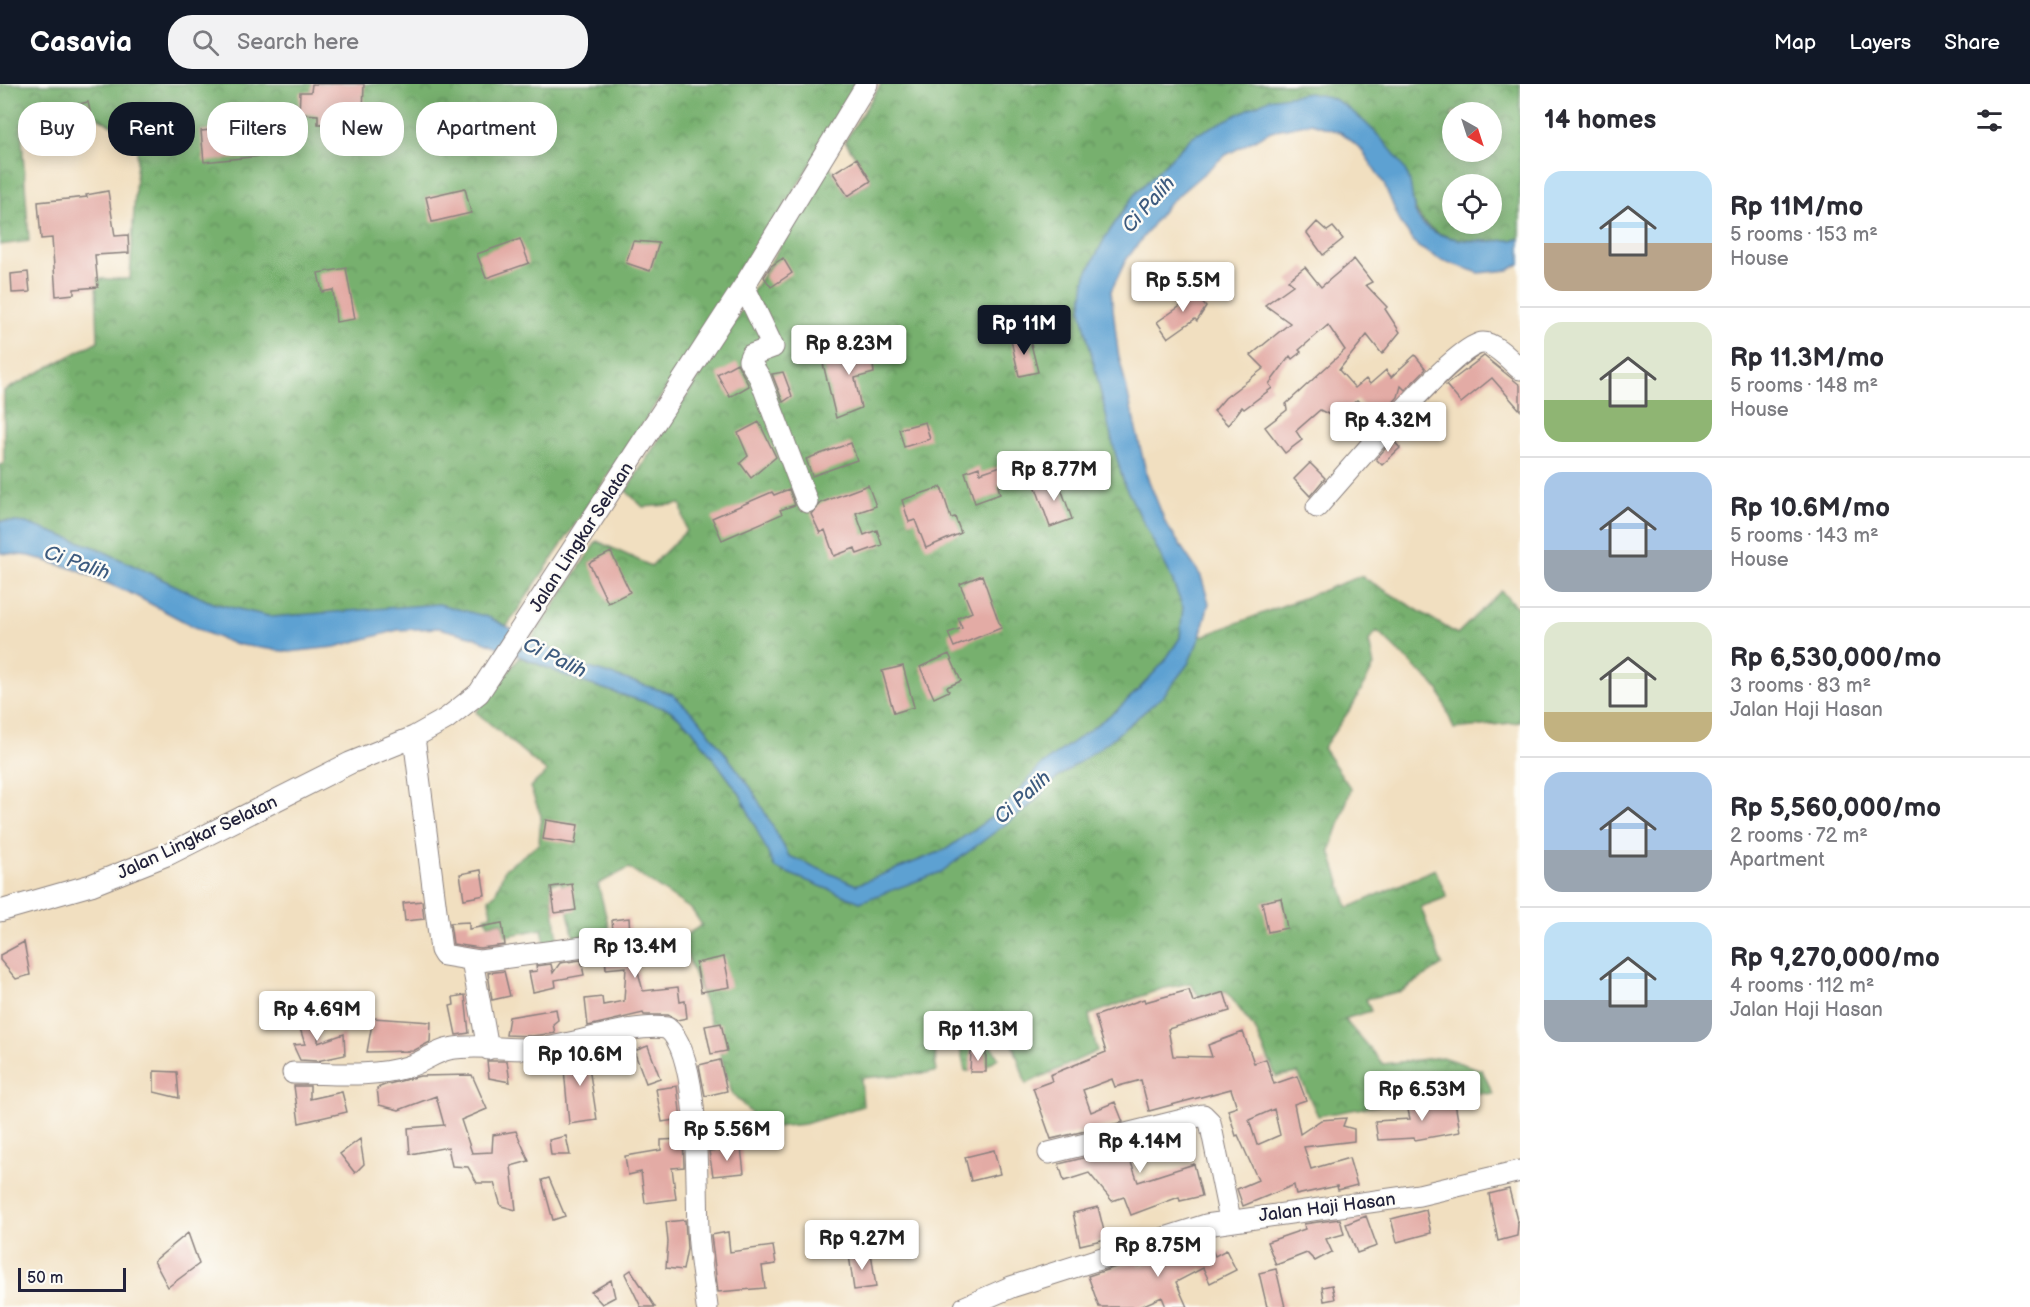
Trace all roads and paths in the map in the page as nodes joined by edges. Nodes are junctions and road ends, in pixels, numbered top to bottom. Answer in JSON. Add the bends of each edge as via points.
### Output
{"nodes":[{"id":1,"x":867,"y":84,"type":"edge"},
{"id":2,"x":744,"y":286,"type":"junction"},
{"id":3,"x":1520,"y":369,"type":"edge"},
{"id":4,"x":807,"y":502,"type":"dead end"},
{"id":5,"x":1317,"y":507,"type":"dead end"},
{"id":6,"x":414,"y":736,"type":"junction"},
{"id":7,"x":0,"y":911,"type":"edge"},
{"id":8,"x":599,"y":945,"type":"dead end"},
{"id":9,"x":472,"y":960,"type":"junction"},
{"id":10,"x":488,"y":1049,"type":"junction"},
{"id":11,"x":293,"y":1073,"type":"dead end"},
{"id":12,"x":1049,"y":1154,"type":"dead end"},
{"id":13,"x":1520,"y":1171,"type":"edge"},
{"id":14,"x":1230,"y":1219,"type":"junction"},
{"id":15,"x":707,"y":1307,"type":"edge"},
{"id":16,"x":965,"y":1307,"type":"edge"}],
"edges":[{"from":1,"to":2,"type":"street","name":"Jalan Lingkar Selatan"},
{"from":2,"to":4,"type":"street","via":[[773,346],[751,355],[749,360],[760,378]]},
{"from":2,"to":6,"type":"street","name":"Jalan Lingkar Selatan","via":[[479,693],[446,720]]},
{"from":3,"to":5,"type":"street","via":[[1492,346],[1475,345],[1387,427]]},
{"from":6,"to":7,"type":"street","name":"Jalan Lingkar Selatan","via":[[350,763],[170,854],[91,885]]},
{"from":6,"to":9,"type":"street","via":[[441,950],[447,957]]},
{"from":8,"to":9,"type":"street"},
{"from":9,"to":10,"type":"street"},
{"from":10,"to":11,"type":"street","via":[[448,1049],[408,1067],[382,1073]]},
{"from":10,"to":15,"type":"street","via":[[545,1048],[656,1026],[674,1033],[693,1104],[698,1228]]},
{"from":12,"to":14,"type":"street","via":[[1203,1115],[1210,1122]]},
{"from":13,"to":14,"type":"street","name":"Jalan Haji Hasan","via":[[1419,1195]]},
{"from":14,"to":16,"type":"street","name":"Jalan Haji Hasan","via":[[1011,1287]]}]}
